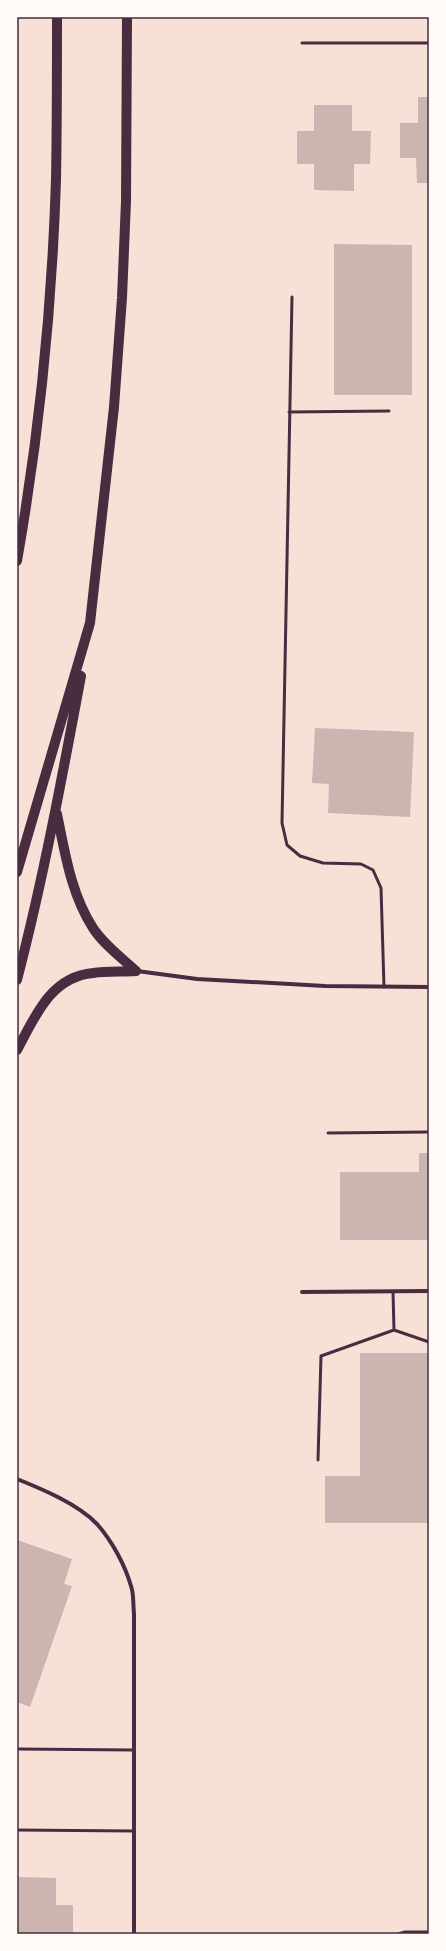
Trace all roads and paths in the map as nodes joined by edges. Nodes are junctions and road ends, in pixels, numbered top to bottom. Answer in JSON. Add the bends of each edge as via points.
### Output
{"nodes":[{"id":1,"x":57,"y":17,"type":"edge"},
{"id":2,"x":127,"y":17,"type":"edge"},
{"id":3,"x":429,"y":43,"type":"edge"},
{"id":4,"x":302,"y":44,"type":"dead end"},
{"id":5,"x":292,"y":297,"type":"dead end"},
{"id":6,"x":389,"y":411,"type":"dead end"},
{"id":7,"x":290,"y":412,"type":"junction"},
{"id":8,"x":17,"y":561,"type":"edge"},
{"id":9,"x":90,"y":623,"type":"junction"},
{"id":10,"x":56,"y":810,"type":"junction"},
{"id":11,"x":17,"y":872,"type":"edge"},
{"id":12,"x":136,"y":971,"type":"junction"},
{"id":13,"x":17,"y":980,"type":"edge"},
{"id":14,"x":384,"y":987,"type":"junction"},
{"id":15,"x":429,"y":987,"type":"edge"},
{"id":16,"x":17,"y":1050,"type":"edge"},
{"id":17,"x":429,"y":1132,"type":"edge"},
{"id":18,"x":328,"y":1133,"type":"dead end"},
{"id":19,"x":429,"y":1291,"type":"edge"},
{"id":20,"x":302,"y":1292,"type":"dead end"},
{"id":21,"x":393,"y":1292,"type":"junction"},
{"id":22,"x":394,"y":1330,"type":"junction"},
{"id":23,"x":429,"y":1342,"type":"edge"},
{"id":24,"x":318,"y":1460,"type":"dead end"},
{"id":25,"x":17,"y":1479,"type":"edge"},
{"id":26,"x":17,"y":1749,"type":"edge"},
{"id":27,"x":134,"y":1750,"type":"junction"},
{"id":28,"x":17,"y":1830,"type":"edge"},
{"id":29,"x":134,"y":1831,"type":"junction"},
{"id":30,"x":429,"y":1932,"type":"edge"},
{"id":31,"x":134,"y":1934,"type":"edge"},
{"id":32,"x":398,"y":1934,"type":"edge"}],
"edges":[{"from":1,"to":8,"type":"main road","via":[[56,180],[47,331],[28,500]]},
{"from":2,"to":9,"type":"main road","via":[[127,186],[122,298],[114,407]]},
{"from":3,"to":4,"type":"lane"},
{"from":5,"to":7,"type":"lane"},
{"from":6,"to":7,"type":"lane"},
{"from":7,"to":14,"type":"lane","via":[[282,823],[287,845],[300,856],[323,863],[361,864],[373,870],[381,888]]},
{"from":9,"to":10,"type":"main road"},
{"from":9,"to":11,"type":"main road"},
{"from":10,"to":12,"type":"main road","via":[[74,890],[83,910],[93,928],[106,943]]},
{"from":10,"to":13,"type":"main road"},
{"from":12,"to":14,"type":"street","via":[[197,979]]},
{"from":12,"to":16,"type":"main road","via":[[92,973],[66,980],[44,1000]]},
{"from":14,"to":15,"type":"street"},
{"from":17,"to":18,"type":"lane"},
{"from":19,"to":21,"type":"street"},
{"from":20,"to":21,"type":"street"},
{"from":21,"to":22,"type":"lane"},
{"from":22,"to":23,"type":"lane"},
{"from":22,"to":24,"type":"lane","via":[[321,1356]]},
{"from":25,"to":27,"type":"street","via":[[73,1506],[97,1524],[117,1554],[131,1587],[134,1614]]},
{"from":26,"to":27,"type":"lane"},
{"from":27,"to":29,"type":"street"},
{"from":28,"to":29,"type":"lane"},
{"from":29,"to":31,"type":"street"},
{"from":30,"to":32,"type":"lane"}]}
